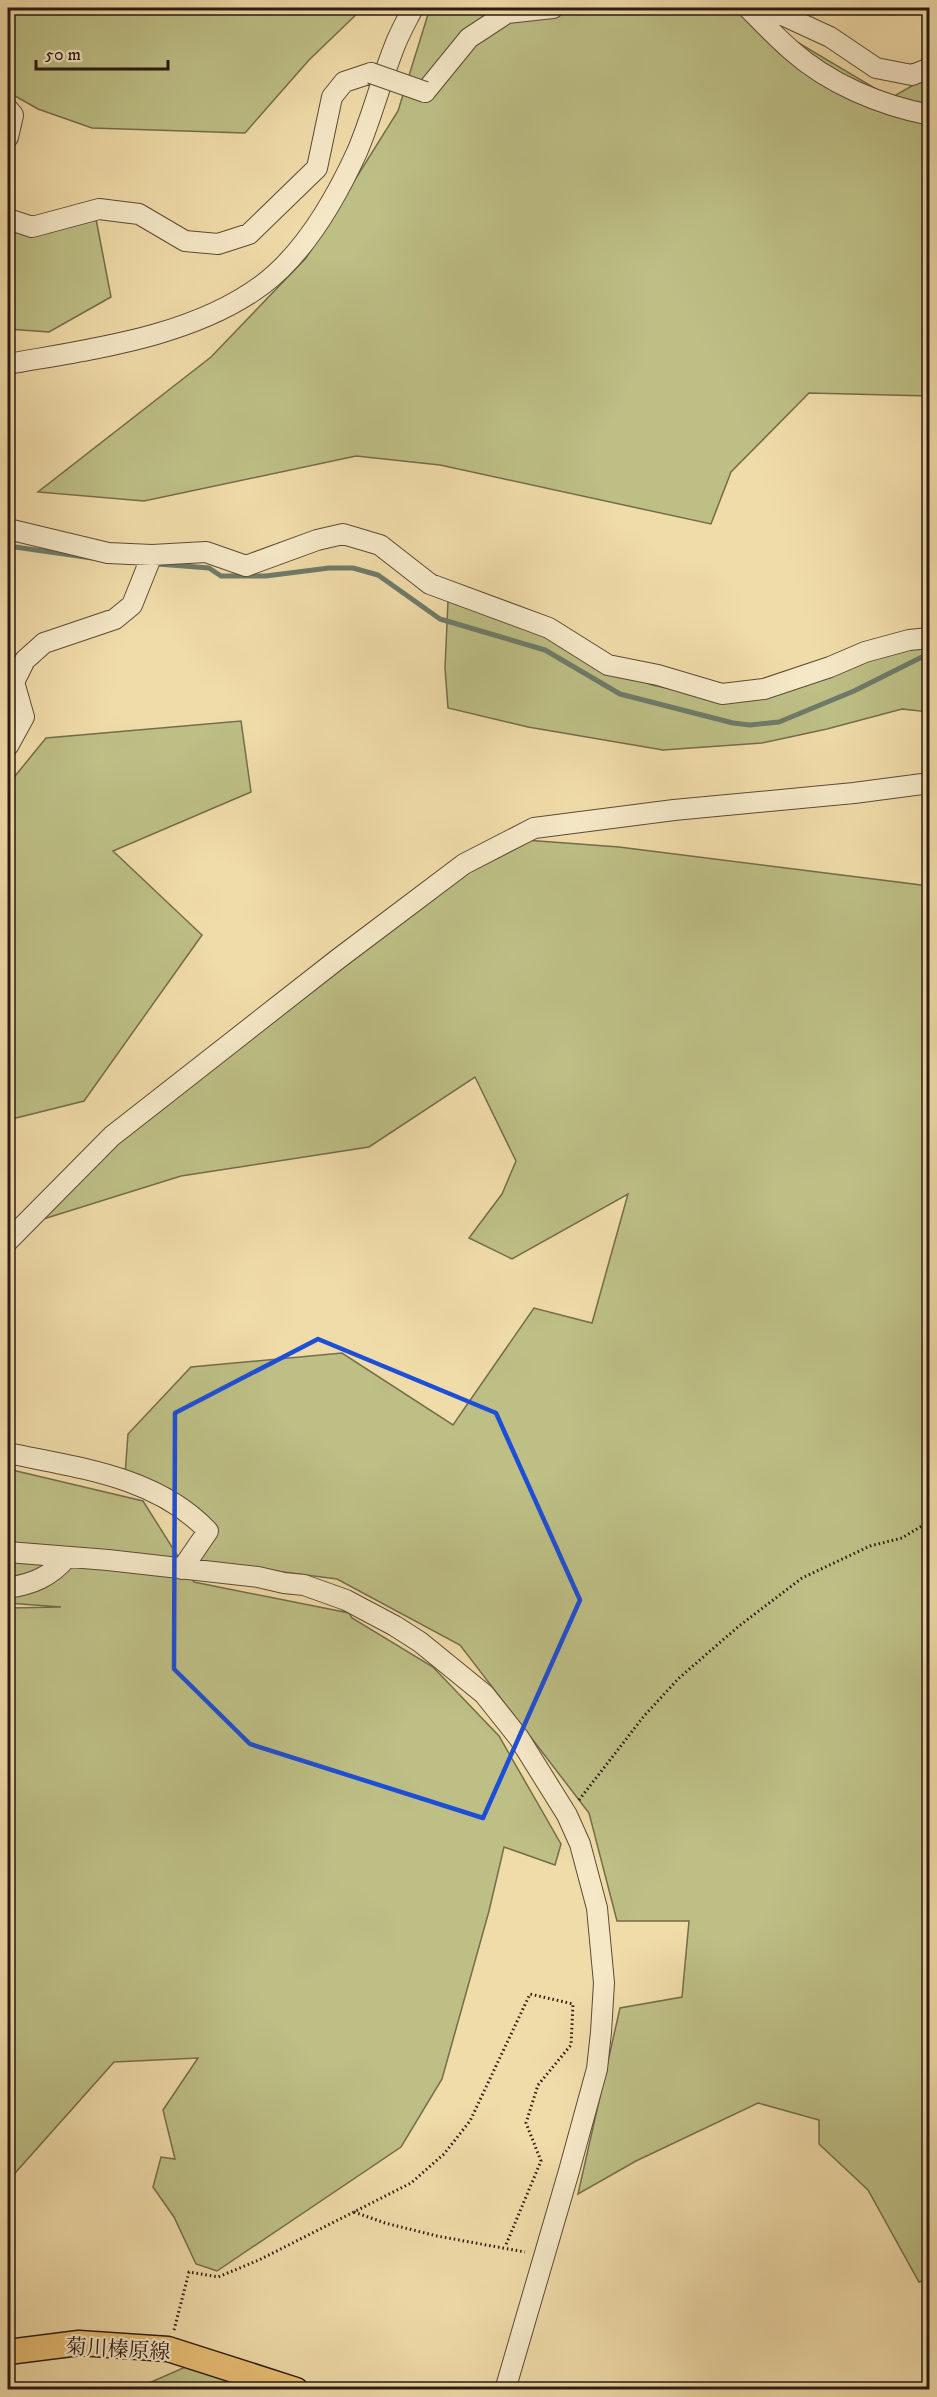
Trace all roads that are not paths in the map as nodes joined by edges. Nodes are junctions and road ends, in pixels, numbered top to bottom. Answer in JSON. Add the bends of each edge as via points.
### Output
{"nodes":[{"id":1,"x":413,"y":8,"type":"edge"},
{"id":2,"x":554,"y":8,"type":"edge"},
{"id":3,"x":748,"y":8,"type":"edge"},
{"id":4,"x":767,"y":8,"type":"edge"},
{"id":5,"x":930,"y":68,"type":"edge"},
{"id":6,"x":8,"y":108,"type":"edge"},
{"id":7,"x":930,"y":115,"type":"edge"},
{"id":8,"x":8,"y":137,"type":"edge"},
{"id":9,"x":8,"y":219,"type":"edge"},
{"id":10,"x":8,"y":364,"type":"edge"},
{"id":11,"x":8,"y":529,"type":"edge"},
{"id":12,"x":149,"y":562,"type":"junction"},
{"id":13,"x":930,"y":638,"type":"edge"},
{"id":14,"x":8,"y":746,"type":"edge"},
{"id":15,"x":930,"y":783,"type":"edge"},
{"id":16,"x":8,"y":1241,"type":"edge"},
{"id":17,"x":8,"y":1454,"type":"edge"},
{"id":18,"x":8,"y":1552,"type":"edge"},
{"id":19,"x":67,"y":1557,"type":"junction"},
{"id":20,"x":182,"y":1569,"type":"junction"},
{"id":21,"x":8,"y":1588,"type":"edge"},
{"id":22,"x":8,"y":2352,"type":"edge"},
{"id":23,"x":296,"y":2390,"type":"edge"},
{"id":24,"x":505,"y":2390,"type":"edge"}],
"edges":[{"from":1,"to":10,"type":"street","via":[[342,183],[304,241],[261,286],[218,312],[151,336]]},
{"from":2,"to":9,"type":"street","bridge":true,"via":[[507,13],[469,38],[424,92],[371,73],[344,82],[332,97],[317,168],[249,234],[218,244],[185,241],[139,214],[99,209],[32,227]]},
{"from":3,"to":7,"type":"street","via":[[793,52],[842,86],[904,110]]},
{"from":4,"to":5,"type":"street","via":[[830,37],[876,68],[912,75]]},
{"from":6,"to":8,"type":"street","via":[[13,115]]},
{"from":11,"to":12,"type":"street"},
{"from":12,"to":13,"type":"street","via":[[206,552],[246,566],[343,534],[380,545],[430,584],[549,628],[608,665],[723,694],[764,689],[865,652]]},
{"from":12,"to":14,"type":"street","via":[[132,605],[115,618],[44,643],[25,660],[15,682],[24,717]]},
{"from":15,"to":16,"type":"street","via":[[534,828],[464,864],[190,1074],[112,1136]]},
{"from":17,"to":20,"type":"street","via":[[119,1477],[180,1506],[208,1531]]},
{"from":18,"to":19,"type":"street"},
{"from":19,"to":20,"type":"street"},
{"from":19,"to":21,"type":"street","via":[[31,1584]]},
{"from":20,"to":24,"type":"street","via":[[304,1585],[346,1600],[420,1642],[484,1694],[519,1738],[567,1815],[580,1844],[597,1908],[603,1968],[604,2003],[597,2069]]},
{"from":22,"to":23,"type":"main road","name":"菊川榛原線","via":[[79,2343],[168,2349]]}]}
